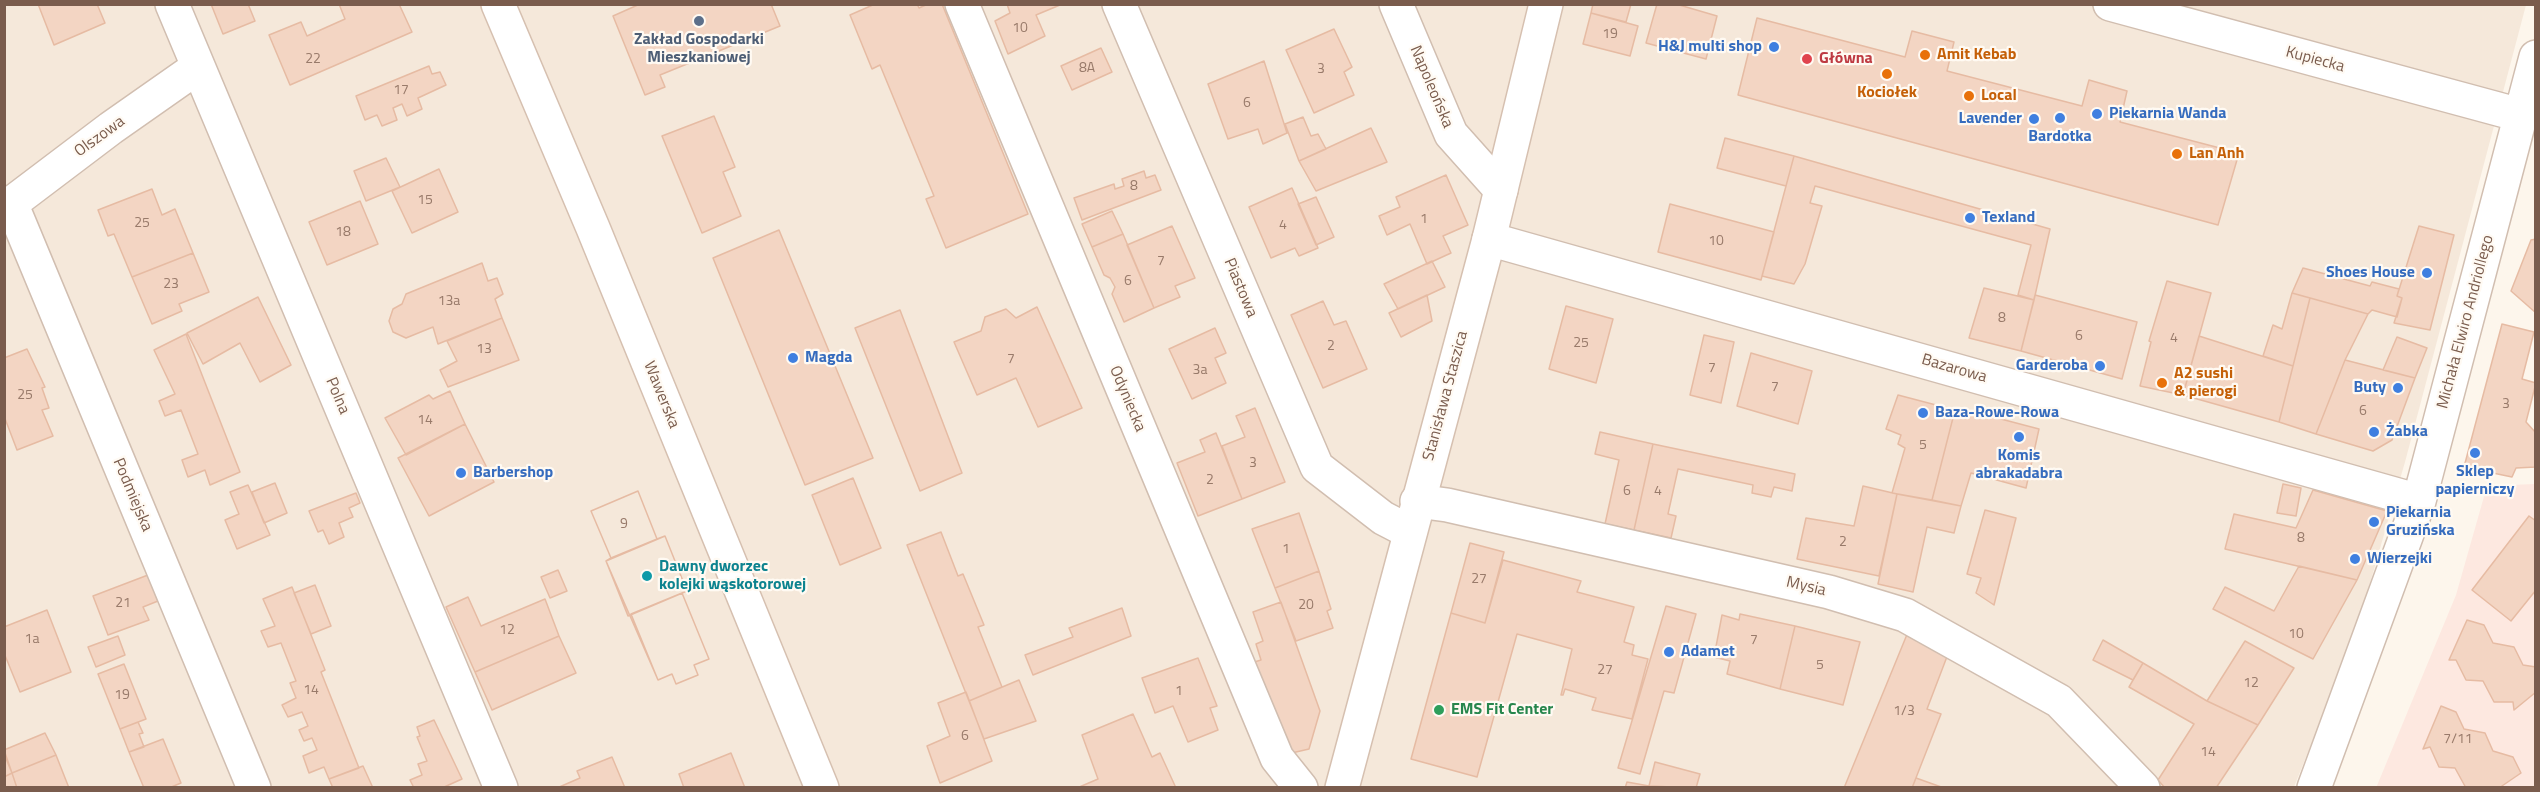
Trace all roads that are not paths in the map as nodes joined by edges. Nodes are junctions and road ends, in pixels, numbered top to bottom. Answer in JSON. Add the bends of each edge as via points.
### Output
{"nodes":[{"id":1,"x":172,"y":4,"type":"edge"},
{"id":2,"x":498,"y":4,"type":"edge"},
{"id":3,"x":962,"y":4,"type":"edge"},
{"id":4,"x":1119,"y":4,"type":"edge"},
{"id":5,"x":1396,"y":4,"type":"edge"},
{"id":6,"x":1546,"y":4,"type":"edge"},
{"id":7,"x":2110,"y":4,"type":"edge"},
{"id":8,"x":2535,"y":57,"type":"edge"},
{"id":9,"x":198,"y":67,"type":"junction"},
{"id":10,"x":2520,"y":115,"type":"junction"},
{"id":11,"x":1501,"y":190,"type":"junction"},
{"id":12,"x":8,"y":206,"type":"edge"},
{"id":13,"x":1489,"y":239,"type":"junction"},
{"id":14,"x":2419,"y":501,"type":"junction"},
{"id":15,"x":1414,"y":516,"type":"junction"},
{"id":16,"x":2322,"y":784,"type":"edge"},
{"id":17,"x":254,"y":788,"type":"edge"},
{"id":18,"x":501,"y":788,"type":"edge"},
{"id":19,"x":822,"y":788,"type":"edge"},
{"id":20,"x":1301,"y":788,"type":"edge"},
{"id":21,"x":1342,"y":788,"type":"edge"},
{"id":22,"x":2143,"y":788,"type":"edge"}],
"edges":[{"from":1,"to":9,"type":"street","name":"Polna"},
{"from":2,"to":19,"type":"street","name":"Wawerska"},
{"from":3,"to":20,"type":"street","name":"Odyniecka","via":[[1277,758]]},
{"from":4,"to":15,"type":"street","name":"Piastowa","via":[[1317,467],[1383,518]]},
{"from":5,"to":11,"type":"street","name":"Napoleońska","via":[[1451,134]]},
{"from":6,"to":11,"type":"street","name":"Stanisława Staszica"},
{"from":7,"to":10,"type":"street","name":"Kupiecka"},
{"from":8,"to":10,"type":"street","name":"Michała Elwiro Andriollego"},
{"from":9,"to":12,"type":"street","name":"Olszowa"},
{"from":9,"to":18,"type":"street","name":"Polna"},
{"from":10,"to":14,"type":"street","name":"Michała Elwiro Andriollego"},
{"from":11,"to":13,"type":"street","name":"Stanisława Staszica"},
{"from":12,"to":17,"type":"street","name":"Podmiejska"},
{"from":13,"to":14,"type":"street","name":"Bazarowa"},
{"from":13,"to":15,"type":"street","name":"Stanisława Staszica"},
{"from":14,"to":16,"type":"street","name":"Michała Elwiro Andriollego"},
{"from":15,"to":21,"type":"street","name":"Stanisława Staszica"},
{"from":15,"to":22,"type":"street","name":"Mysia","via":[[1447,505],[1829,592],[1905,615],[2059,701]]}]}
